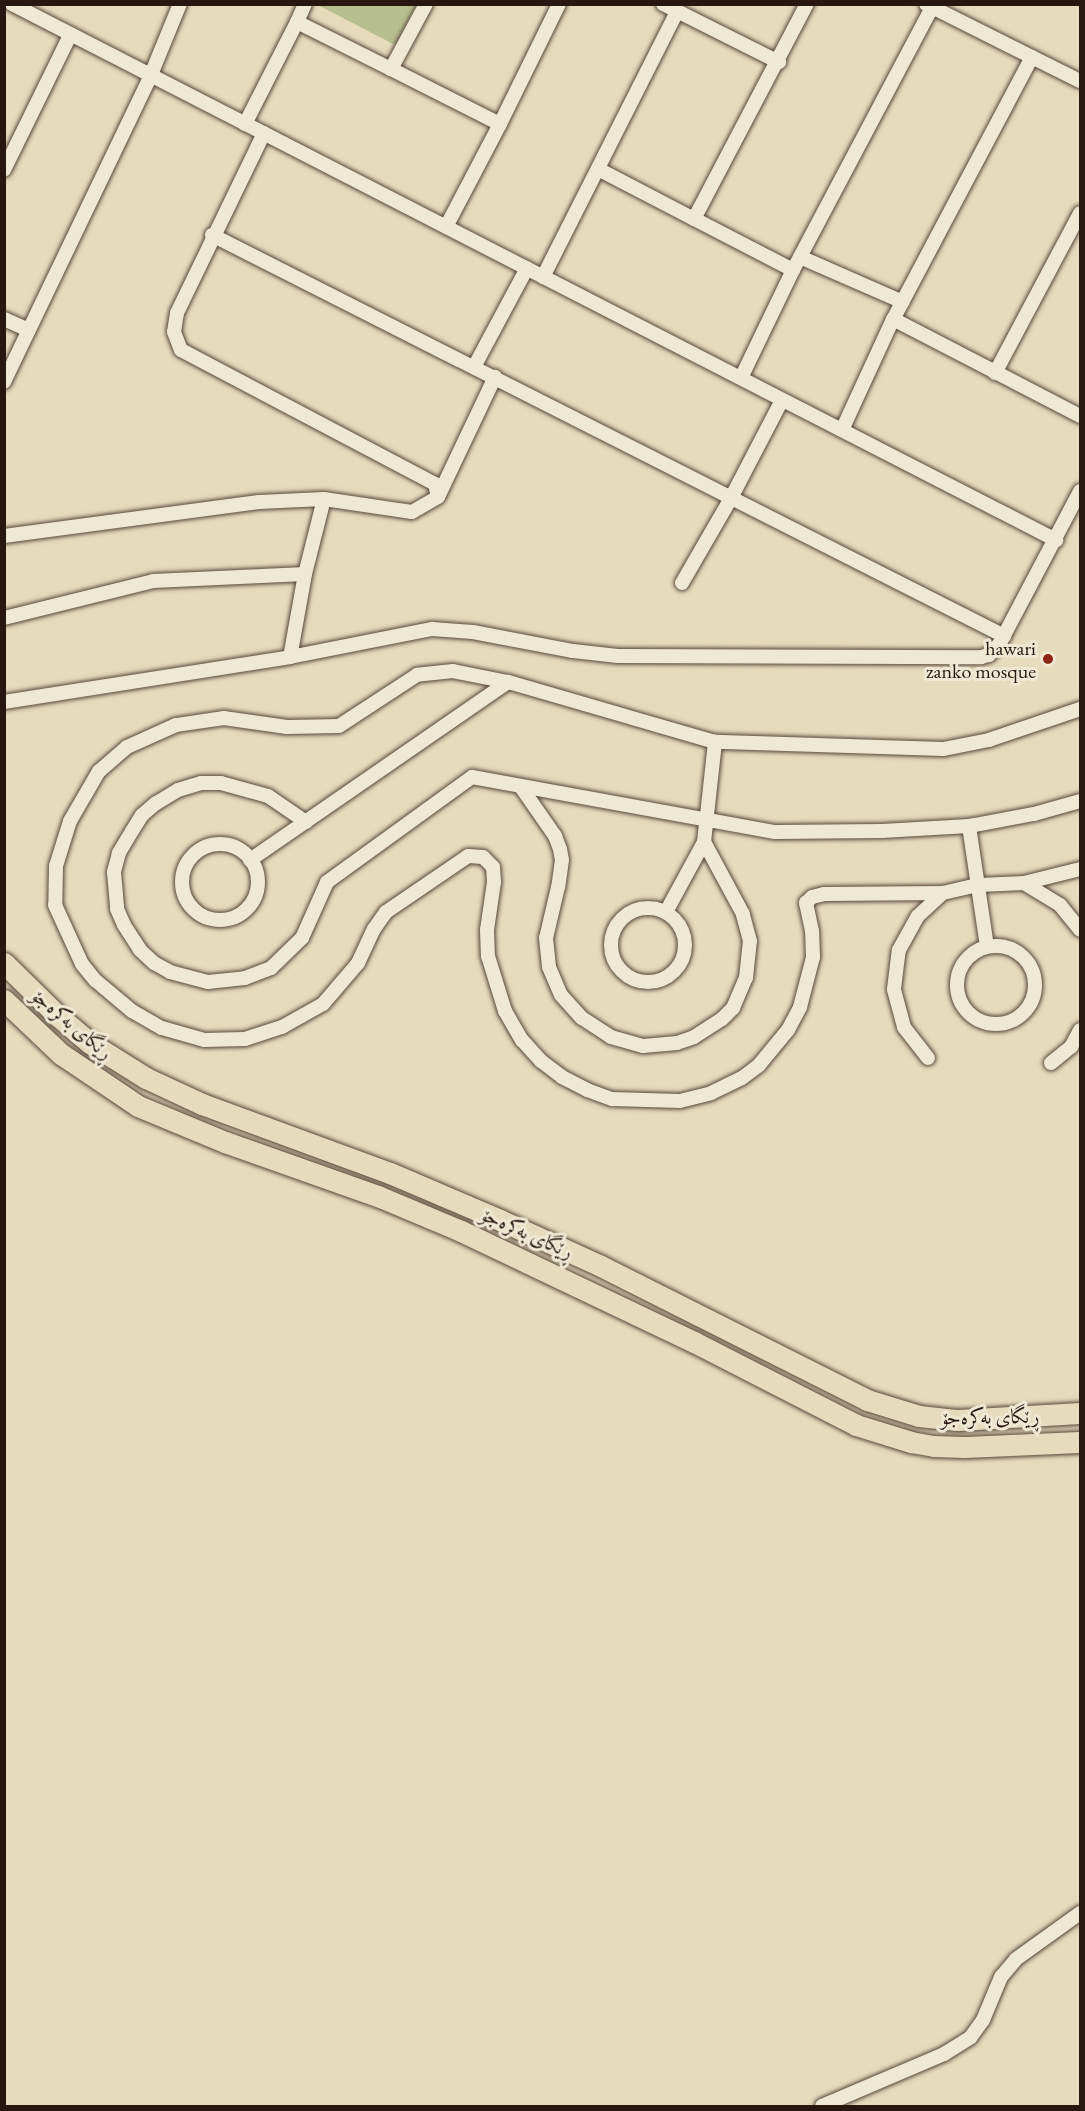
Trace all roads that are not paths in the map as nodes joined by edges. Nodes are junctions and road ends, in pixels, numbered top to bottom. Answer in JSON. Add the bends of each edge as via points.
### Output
{"nodes":[{"id":1,"x":12,"y":4,"type":"edge"},
{"id":2,"x":180,"y":4,"type":"edge"},
{"id":3,"x":305,"y":4,"type":"edge"},
{"id":4,"x":426,"y":4,"type":"edge"},
{"id":5,"x":559,"y":4,"type":"edge"},
{"id":6,"x":663,"y":4,"type":"edge"},
{"id":7,"x":807,"y":4,"type":"edge"},
{"id":8,"x":929,"y":6,"type":"edge"},
{"id":9,"x":677,"y":12,"type":"junction"},
{"id":10,"x":297,"y":22,"type":"junction"},
{"id":11,"x":70,"y":35,"type":"junction"},
{"id":12,"x":1032,"y":57,"type":"junction"},
{"id":13,"x":779,"y":62,"type":"junction"},
{"id":14,"x":391,"y":69,"type":"junction"},
{"id":15,"x":150,"y":77,"type":"junction"},
{"id":16,"x":1080,"y":80,"type":"edge"},
{"id":17,"x":245,"y":124,"type":"junction"},
{"id":18,"x":501,"y":124,"type":"junction"},
{"id":19,"x":264,"y":133,"type":"junction"},
{"id":20,"x":598,"y":169,"type":"junction"},
{"id":21,"x":4,"y":170,"type":"edge"},
{"id":22,"x":1080,"y":213,"type":"edge"},
{"id":23,"x":694,"y":219,"type":"junction"},
{"id":24,"x":446,"y":227,"type":"junction"},
{"id":25,"x":212,"y":235,"type":"junction"},
{"id":26,"x":796,"y":264,"type":"junction"},
{"id":27,"x":526,"y":268,"type":"junction"},
{"id":28,"x":543,"y":277,"type":"junction"},
{"id":29,"x":903,"y":302,"type":"junction"},
{"id":30,"x":4,"y":319,"type":"edge"},
{"id":31,"x":893,"y":320,"type":"junction"},
{"id":32,"x":29,"y":330,"type":"junction"},
{"id":33,"x":474,"y":367,"type":"junction"},
{"id":34,"x":995,"y":373,"type":"junction"},
{"id":35,"x":495,"y":377,"type":"junction"},
{"id":36,"x":741,"y":378,"type":"junction"},
{"id":37,"x":4,"y":382,"type":"edge"},
{"id":38,"x":782,"y":399,"type":"junction"},
{"id":39,"x":1080,"y":416,"type":"edge"},
{"id":40,"x":842,"y":430,"type":"junction"},
{"id":41,"x":1080,"y":492,"type":"edge"},
{"id":42,"x":438,"y":497,"type":"junction"},
{"id":43,"x":731,"y":498,"type":"junction"},
{"id":44,"x":324,"y":499,"type":"junction"},
{"id":45,"x":4,"y":536,"type":"edge"},
{"id":46,"x":1056,"y":540,"type":"junction"},
{"id":47,"x":305,"y":574,"type":"junction"},
{"id":48,"x":682,"y":583,"type":"dead end"},
{"id":49,"x":4,"y":618,"type":"edge"},
{"id":50,"x":1004,"y":636,"type":"junction"},
{"id":51,"x":290,"y":657,"type":"junction"},
{"id":52,"x":508,"y":682,"type":"junction"},
{"id":53,"x":4,"y":702,"type":"edge"},
{"id":54,"x":1080,"y":709,"type":"edge"},
{"id":55,"x":715,"y":742,"type":"junction"},
{"id":56,"x":522,"y":787,"type":"junction"},
{"id":57,"x":1080,"y":801,"type":"edge"},
{"id":58,"x":706,"y":820,"type":"junction"},
{"id":59,"x":306,"y":822,"type":"junction"},
{"id":60,"x":969,"y":826,"type":"junction"},
{"id":61,"x":704,"y":842,"type":"junction"},
{"id":62,"x":250,"y":860,"type":"junction"},
{"id":63,"x":1080,"y":869,"type":"edge"},
{"id":64,"x":1024,"y":883,"type":"junction"},
{"id":65,"x":979,"y":885,"type":"junction"},
{"id":66,"x":943,"y":893,"type":"junction"},
{"id":67,"x":666,"y":912,"type":"junction"},
{"id":68,"x":1080,"y":930,"type":"edge"},
{"id":69,"x":987,"y":947,"type":"junction"},
{"id":70,"x":4,"y":963,"type":"edge"},
{"id":71,"x":4,"y":1000,"type":"edge"},
{"id":72,"x":1080,"y":1030,"type":"edge"},
{"id":73,"x":928,"y":1058,"type":"dead end"},
{"id":74,"x":1051,"y":1063,"type":"dead end"},
{"id":75,"x":1080,"y":1413,"type":"edge"},
{"id":76,"x":1080,"y":1442,"type":"edge"},
{"id":77,"x":1080,"y":1913,"type":"edge"},
{"id":78,"x":822,"y":2106,"type":"edge"}],
"edges":[{"from":1,"to":11,"type":"street"},
{"from":2,"to":15,"type":"street"},
{"from":3,"to":10,"type":"street"},
{"from":4,"to":14,"type":"street"},
{"from":5,"to":18,"type":"street"},
{"from":6,"to":9,"type":"street"},
{"from":7,"to":13,"type":"street"},
{"from":8,"to":12,"type":"street"},
{"from":8,"to":26,"type":"street"},
{"from":9,"to":13,"type":"street"},
{"from":9,"to":20,"type":"street"},
{"from":10,"to":14,"type":"street"},
{"from":10,"to":17,"type":"street"},
{"from":11,"to":15,"type":"street"},
{"from":11,"to":21,"type":"street"},
{"from":12,"to":16,"type":"street"},
{"from":12,"to":29,"type":"street"},
{"from":13,"to":23,"type":"street"},
{"from":14,"to":18,"type":"street"},
{"from":15,"to":17,"type":"street"},
{"from":15,"to":32,"type":"street"},
{"from":17,"to":19,"type":"street"},
{"from":18,"to":24,"type":"street"},
{"from":19,"to":24,"type":"street"},
{"from":19,"to":25,"type":"street"},
{"from":20,"to":23,"type":"street"},
{"from":20,"to":28,"type":"street"},
{"from":22,"to":34,"type":"street"},
{"from":23,"to":26,"type":"street"},
{"from":24,"to":27,"type":"street"},
{"from":25,"to":33,"type":"street"},
{"from":25,"to":42,"type":"street","via":[[177,313],[174,332],[181,350],[435,484]]},
{"from":26,"to":29,"type":"street"},
{"from":26,"to":36,"type":"street"},
{"from":27,"to":28,"type":"street"},
{"from":27,"to":33,"type":"street"},
{"from":28,"to":36,"type":"street"},
{"from":29,"to":31,"type":"street"},
{"from":30,"to":32,"type":"street"},
{"from":31,"to":34,"type":"street"},
{"from":31,"to":40,"type":"street"},
{"from":32,"to":37,"type":"street"},
{"from":33,"to":35,"type":"street"},
{"from":34,"to":39,"type":"street"},
{"from":35,"to":42,"type":"street"},
{"from":35,"to":43,"type":"street"},
{"from":36,"to":38,"type":"street"},
{"from":38,"to":40,"type":"street"},
{"from":38,"to":43,"type":"street"},
{"from":40,"to":46,"type":"street"},
{"from":41,"to":46,"type":"street"},
{"from":42,"to":44,"type":"street","via":[[412,512]]},
{"from":43,"to":48,"type":"street"},
{"from":43,"to":50,"type":"street"},
{"from":44,"to":45,"type":"street","via":[[259,502]]},
{"from":44,"to":47,"type":"street"},
{"from":46,"to":50,"type":"street"},
{"from":47,"to":49,"type":"street","via":[[153,581]]},
{"from":47,"to":51,"type":"street"},
{"from":50,"to":51,"type":"street","via":[[989,655],[973,658],[641,657],[596,654],[432,628]]},
{"from":51,"to":53,"type":"street"},
{"from":52,"to":55,"type":"street"},
{"from":52,"to":59,"type":"street"},
{"from":52,"to":66,"type":"street","via":[[453,671],[417,675],[339,726],[287,727],[224,718],[176,725],[126,747],[99,771],[81,798],[56,866],[55,905],[82,964],[132,1011],[162,1028],[204,1040],[245,1040],[282,1028],[323,1004],[358,963],[386,912],[468,856],[483,857],[493,867],[495,882],[487,930],[488,956],[505,1011],[522,1040],[541,1061],[587,1090],[612,1098],[680,1101],[711,1094],[742,1078],[759,1065],[788,1030],[800,1007],[813,957],[807,903],[812,897]]},
{"from":54,"to":55,"type":"street","via":[[989,741],[943,749]]},
{"from":55,"to":58,"type":"street"},
{"from":56,"to":58,"type":"street"},
{"from":56,"to":59,"type":"street","via":[[472,777],[327,882],[302,938],[271,968],[245,978],[208,982],[170,972],[140,950],[117,909],[114,872],[119,853],[132,831],[156,803],[178,790],[201,783],[221,783],[268,796]]},
{"from":56,"to":61,"type":"street","via":[[555,836],[562,860],[546,938],[554,980],[569,1006],[582,1018],[595,1029],[627,1042],[660,1046],[694,1037],[722,1019],[741,994],[750,941],[743,914]]},
{"from":57,"to":60,"type":"street"},
{"from":58,"to":60,"type":"street","via":[[775,832]]},
{"from":58,"to":61,"type":"street"},
{"from":59,"to":62,"type":"street"},
{"from":60,"to":65,"type":"street"},
{"from":61,"to":67,"type":"street"},
{"from":62,"to":62,"type":"street","via":[[232,846],[217,844],[191,857],[182,885],[195,911],[223,920],[249,907],[258,879]]},
{"from":63,"to":64,"type":"street"},
{"from":64,"to":65,"type":"street"},
{"from":64,"to":68,"type":"street","via":[[1060,905]]},
{"from":65,"to":66,"type":"street"},
{"from":65,"to":69,"type":"street"},
{"from":66,"to":73,"type":"street","via":[[918,916],[899,950],[894,989],[904,1027]]},
{"from":67,"to":67,"type":"street","via":[[652,907],[637,909],[624,915],[615,927],[610,941],[611,956],[629,978],[643,983],[658,981],[671,975],[681,963],[684,934]]},
{"from":69,"to":69,"type":"street","via":[[964,960],[957,974],[956,990],[961,1005],[971,1016],[985,1023],[1001,1024],[1028,1009],[1035,995],[1035,980],[1031,965],[1021,953],[1007,946]]},
{"from":70,"to":75,"type":"main road","name":"ڕێگای بەکرەجۆ","via":[[90,1043],[146,1078],[202,1104],[390,1173],[500,1220],[601,1266],[867,1400],[920,1416],[958,1420]]},
{"from":71,"to":76,"type":"main road","name":"ڕێگای بەکرەجۆ","via":[[61,1054],[138,1106],[461,1231],[694,1342],[856,1425],[934,1446]]},
{"from":72,"to":74,"type":"street","via":[[1071,1047]]},
{"from":77,"to":78,"type":"street","via":[[1016,1959],[1001,1977],[983,2020],[970,2038],[944,2054]]}]}
